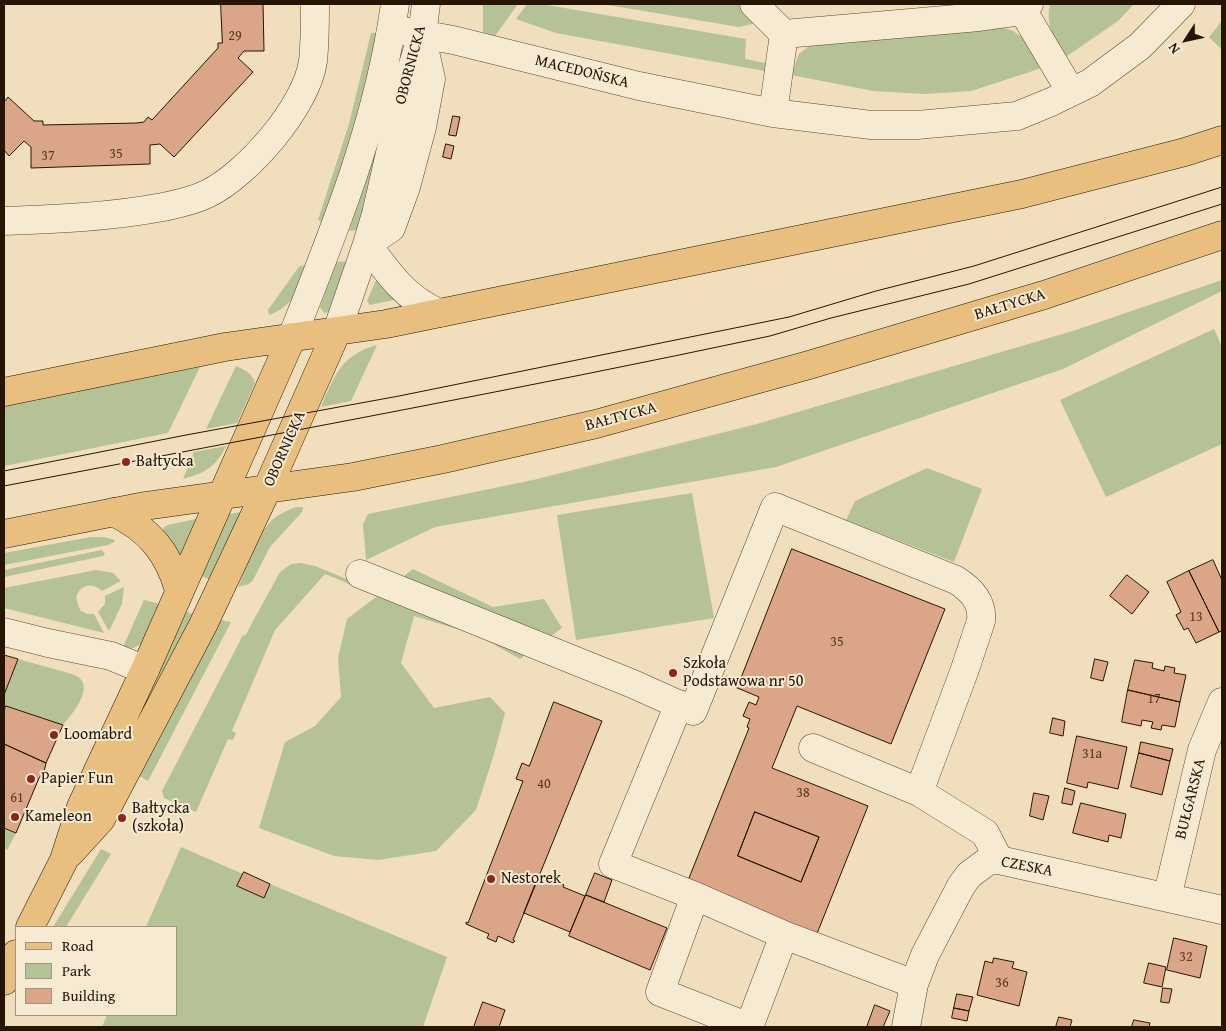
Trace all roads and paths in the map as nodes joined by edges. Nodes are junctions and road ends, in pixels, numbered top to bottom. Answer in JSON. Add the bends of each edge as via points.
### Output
{"nodes":[{"id":1,"x":315,"y":4,"type":"edge"},
{"id":2,"x":426,"y":4,"type":"edge"},
{"id":3,"x":754,"y":4,"type":"edge"},
{"id":4,"x":1181,"y":4,"type":"edge"},
{"id":5,"x":1026,"y":7,"type":"edge"},
{"id":6,"x":394,"y":16,"type":"edge"},
{"id":7,"x":784,"y":34,"type":"junction"},
{"id":8,"x":422,"y":35,"type":"junction"},
{"id":9,"x":1071,"y":92,"type":"junction"},
{"id":10,"x":773,"y":113,"type":"junction"},
{"id":11,"x":1222,"y":140,"type":"edge"},
{"id":12,"x":4,"y":222,"type":"edge"},
{"id":13,"x":1222,"y":235,"type":"edge"},
{"id":14,"x":367,"y":244,"type":"junction"},
{"id":15,"x":439,"y":313,"type":"junction"},
{"id":16,"x":337,"y":331,"type":"junction"},
{"id":17,"x":292,"y":337,"type":"junction"},
{"id":18,"x":4,"y":392,"type":"edge"},
{"id":19,"x":267,"y":489,"type":"junction"},
{"id":20,"x":222,"y":495,"type":"junction"},
{"id":21,"x":113,"y":512,"type":"junction"},
{"id":22,"x":4,"y":534,"type":"edge"},
{"id":23,"x":360,"y":574,"type":"dead end"},
{"id":24,"x":179,"y":590,"type":"junction"},
{"id":25,"x":4,"y":632,"type":"edge"},
{"id":26,"x":144,"y":670,"type":"junction"},
{"id":27,"x":1222,"y":702,"type":"edge"},
{"id":28,"x":679,"y":704,"type":"junction"},
{"id":29,"x":813,"y":748,"type":"dead end"},
{"id":30,"x":920,"y":792,"type":"junction"},
{"id":31,"x":64,"y":860,"type":"junction"},
{"id":32,"x":999,"y":860,"type":"junction"},
{"id":33,"x":695,"y":896,"type":"junction"},
{"id":34,"x":1167,"y":898,"type":"junction"},
{"id":35,"x":1222,"y":910,"type":"edge"},
{"id":36,"x":31,"y":926,"type":"edge"},
{"id":37,"x":784,"y":935,"type":"junction"},
{"id":38,"x":15,"y":956,"type":"edge"},
{"id":39,"x":4,"y":981,"type":"edge"},
{"id":40,"x":914,"y":984,"type":"junction"},
{"id":41,"x":749,"y":1027,"type":"edge"},
{"id":42,"x":906,"y":1027,"type":"edge"}],
"edges":[{"from":1,"to":12,"type":"street","via":[[313,62],[303,91],[286,120],[260,153],[228,180],[206,194],[181,203],[129,214]]},
{"from":2,"to":8,"type":"street","name":"OBORNICKA"},
{"from":3,"to":7,"type":"street"},
{"from":4,"to":9,"type":"street","name":"MACEDOŃSKA","via":[[1140,46]]},
{"from":5,"to":7,"type":"street","via":[[979,17]]},
{"from":5,"to":9,"type":"street"},
{"from":6,"to":8,"type":"street","name":"MACEDOŃSKA"},
{"from":6,"to":17,"type":"street","name":"OBORNICKA","via":[[366,138],[328,248]]},
{"from":7,"to":10,"type":"street"},
{"from":8,"to":10,"type":"street","name":"MACEDOŃSKA"},
{"from":8,"to":14,"type":"street","name":"OBORNICKA","via":[[403,97]]},
{"from":9,"to":10,"type":"street","name":"MACEDOŃSKA","via":[[1017,116],[917,125],[871,125]]},
{"from":11,"to":15,"type":"main road","via":[[1022,194]]},
{"from":13,"to":19,"type":"main road","name":"BAŁTYCKA","via":[[1044,295],[596,424],[371,474]]},
{"from":14,"to":15,"type":"street","via":[[403,290]]},
{"from":14,"to":16,"type":"street","name":"OBORNICKA"},
{"from":15,"to":16,"type":"main road"},
{"from":16,"to":17,"type":"main road"},
{"from":16,"to":19,"type":"main road","name":"OBORNICKA"},
{"from":17,"to":18,"type":"main road","via":[[208,350]]},
{"from":17,"to":20,"type":"main road","name":"OBORNICKA"},
{"from":19,"to":20,"type":"main road","name":"BAŁTYCKA"},
{"from":19,"to":31,"type":"main road","name":"OBORNICKA","via":[[203,625],[101,819]]},
{"from":20,"to":21,"type":"main road","name":"BAŁTYCKA"},
{"from":20,"to":24,"type":"main road","name":"OBORNICKA"},
{"from":21,"to":22,"type":"main road","name":"BAŁTYCKA"},
{"from":21,"to":24,"type":"main road","via":[[128,519],[153,540],[170,564]]},
{"from":23,"to":28,"type":"street"},
{"from":24,"to":26,"type":"main road","name":"OBORNICKA"},
{"from":25,"to":26,"type":"street","via":[[111,656]]},
{"from":26,"to":31,"type":"main road","name":"OBORNICKA","via":[[81,807]]},
{"from":27,"to":34,"type":"street","name":"BUŁGARSKA","via":[[1202,750]]},
{"from":28,"to":30,"type":"street","via":[[693,710],[774,507],[956,580],[973,593],[980,605],[981,621]]},
{"from":28,"to":33,"type":"street","via":[[613,864]]},
{"from":29,"to":30,"type":"street"},
{"from":30,"to":32,"type":"street","via":[[985,833]]},
{"from":31,"to":36,"type":"main road","name":"OBORNICKA"},
{"from":32,"to":34,"type":"street","name":"CZESKA"},
{"from":32,"to":40,"type":"street","name":"CZESKA","via":[[979,866],[961,886]]},
{"from":33,"to":37,"type":"street"},
{"from":33,"to":41,"type":"street","via":[[660,992]]},
{"from":34,"to":35,"type":"street","name":"CZESKA"},
{"from":37,"to":40,"type":"street"},
{"from":37,"to":41,"type":"street"},
{"from":38,"to":39,"type":"main road"},
{"from":40,"to":42,"type":"street","name":"CZESKA"}]}
